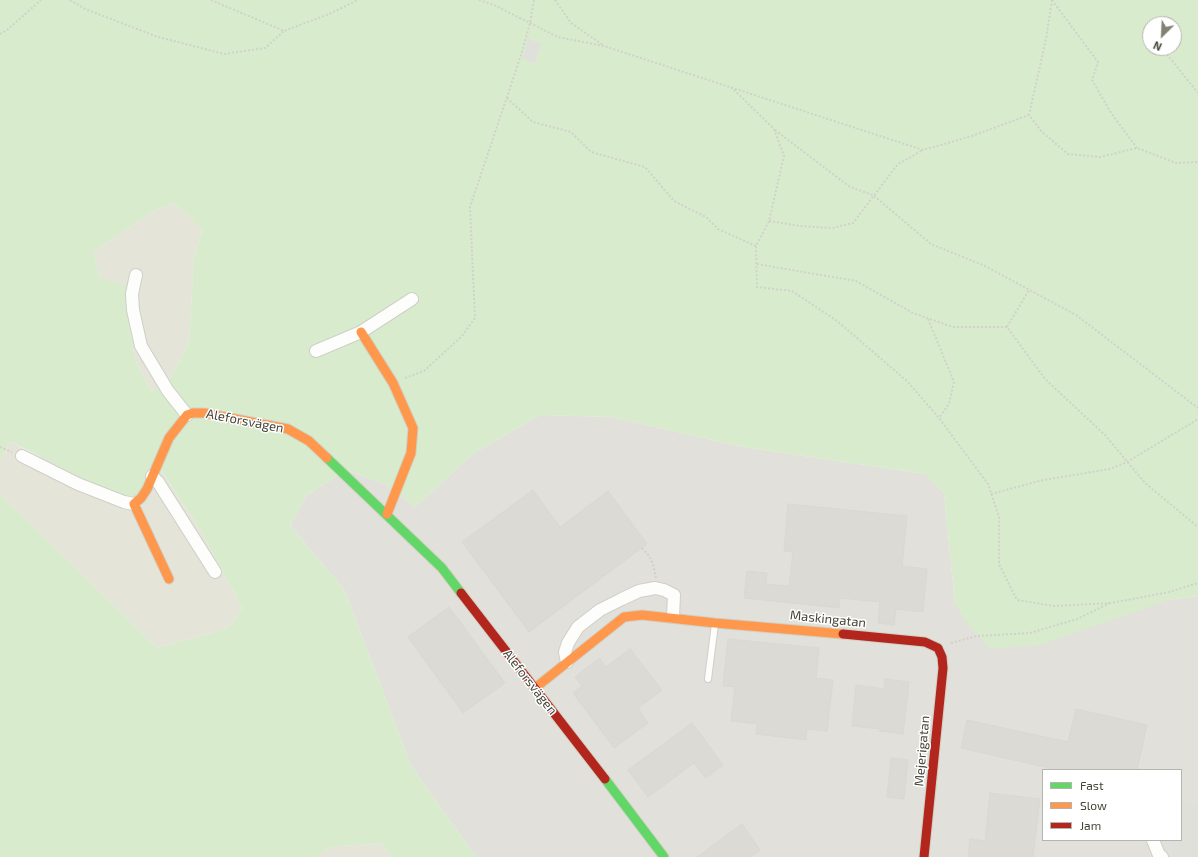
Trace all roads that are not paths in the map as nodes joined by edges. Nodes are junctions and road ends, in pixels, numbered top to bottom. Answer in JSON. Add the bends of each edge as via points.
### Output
{"nodes":[{"id":1,"x":136,"y":275,"type":"dead end"},
{"id":2,"x":412,"y":299,"type":"dead end"},
{"id":3,"x":361,"y":332,"type":"junction"},
{"id":4,"x":316,"y":351,"type":"dead end"},
{"id":5,"x":187,"y":415,"type":"junction"},
{"id":6,"x":22,"y":456,"type":"dead end"},
{"id":7,"x":152,"y":476,"type":"junction"},
{"id":8,"x":134,"y":504,"type":"junction"},
{"id":9,"x":387,"y":514,"type":"junction"},
{"id":10,"x":215,"y":572,"type":"dead end"},
{"id":11,"x":169,"y":579,"type":"dead end"},
{"id":12,"x":673,"y":617,"type":"junction"},
{"id":13,"x":715,"y":623,"type":"junction"},
{"id":14,"x":938,"y":648,"type":"joint"},
{"id":15,"x":567,"y":662,"type":"junction"},
{"id":16,"x":708,"y":680,"type":"dead end"},
{"id":17,"x":535,"y":688,"type":"junction"},
{"id":18,"x":1153,"y":841,"type":"edge"},
{"id":19,"x":664,"y":857,"type":"edge"},
{"id":20,"x":924,"y":857,"type":"edge"},
{"id":21,"x":1162,"y":857,"type":"edge"}],
"edges":[{"from":1,"to":5,"type":"street","via":[[132,294],[133,310],[141,346],[168,391]]},
{"from":2,"to":3,"type":"street"},
{"from":3,"to":4,"type":"street"},
{"from":3,"to":9,"type":"street","via":[[393,383],[413,428],[411,453]]},
{"from":5,"to":7,"type":"street","name":"Aleforsvägen","via":[[169,438]]},
{"from":5,"to":9,"type":"street","name":"Aleforsvägen","via":[[204,413],[288,429],[309,441]]},
{"from":6,"to":8,"type":"street","via":[[78,484]]},
{"from":7,"to":8,"type":"street","name":"Aleforsvägen","via":[[147,489]]},
{"from":7,"to":10,"type":"street"},
{"from":8,"to":11,"type":"street"},
{"from":9,"to":17,"type":"street","name":"Aleforsvägen","via":[[442,568]]},
{"from":12,"to":13,"type":"street","name":"Maskingatan"},
{"from":12,"to":15,"type":"street","name":"Maskingatan","via":[[642,614],[624,617]]},
{"from":12,"to":15,"type":"street","via":[[674,596],[655,588],[639,591],[600,610],[578,627],[565,652]]},
{"from":13,"to":14,"type":"street","name":"Maskingatan","via":[[925,642]]},
{"from":13,"to":16,"type":"lane"},
{"from":14,"to":20,"type":"street","name":"Mejerigatan","via":[[943,668]]},
{"from":15,"to":17,"type":"street","name":"Maskingatan"},
{"from":17,"to":19,"type":"street","name":"Aleforsvägen"},
{"from":18,"to":21,"type":"street"}]}
